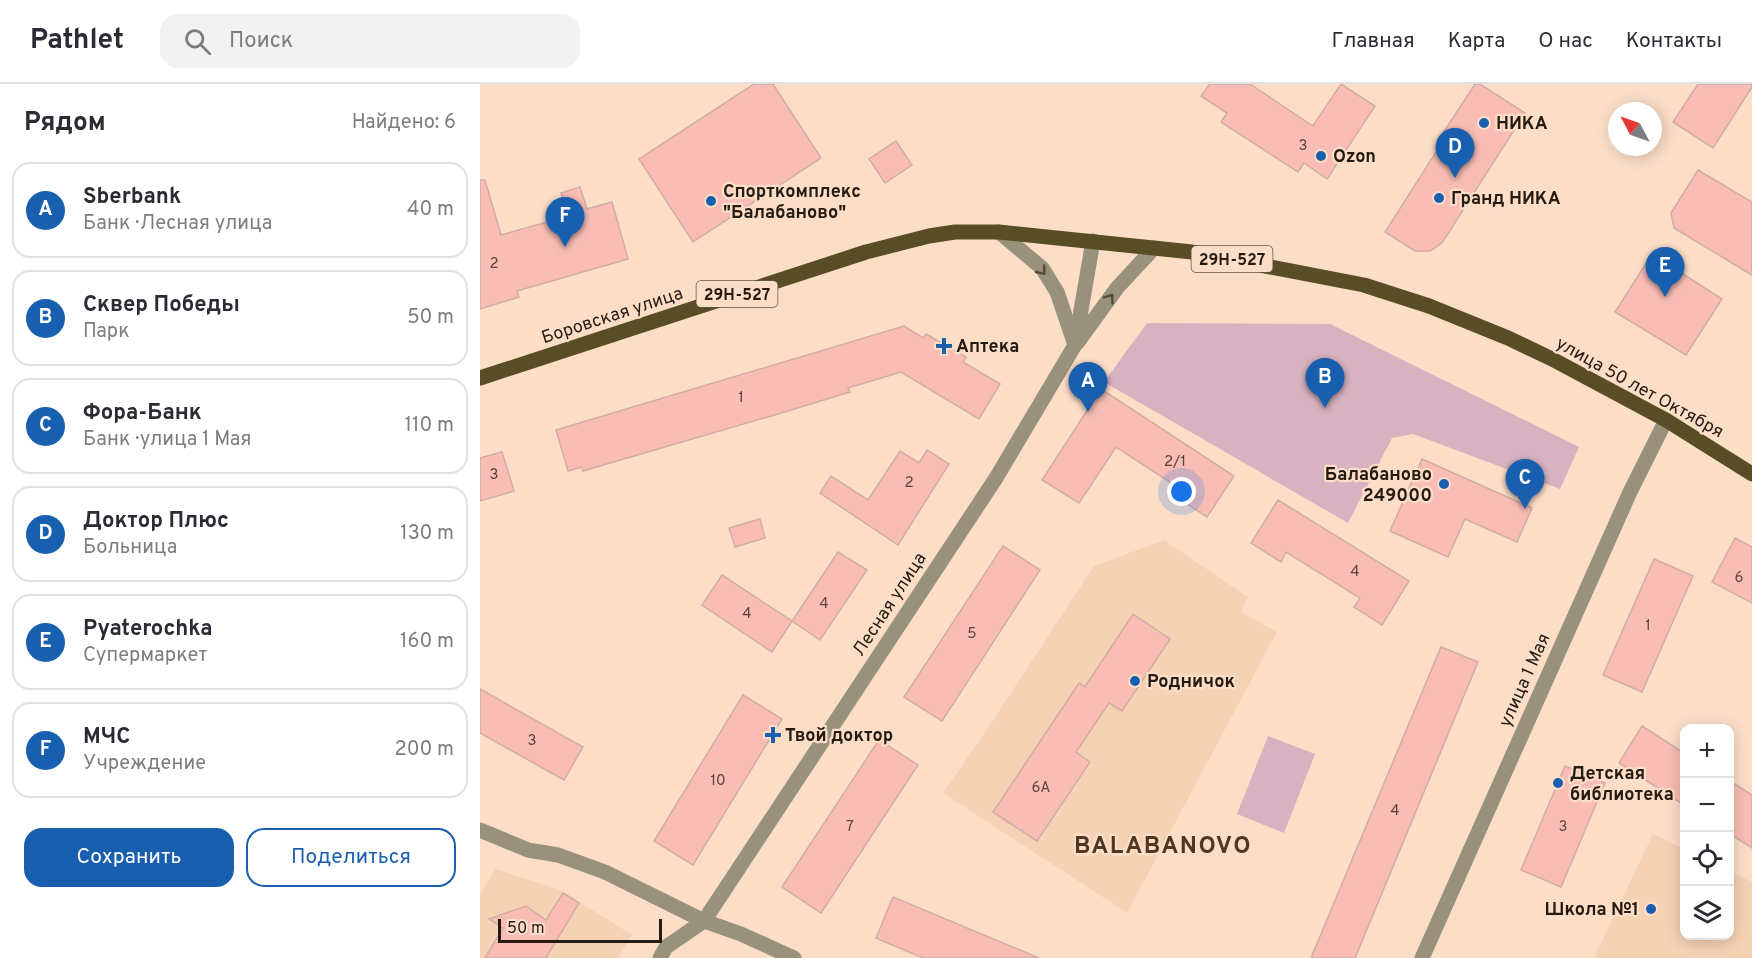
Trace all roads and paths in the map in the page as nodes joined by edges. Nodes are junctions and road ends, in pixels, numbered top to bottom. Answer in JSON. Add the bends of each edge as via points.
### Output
{"nodes":[{"id":1,"x":999,"y":232,"type":"junction"},
{"id":2,"x":1093,"y":241,"type":"junction"},
{"id":3,"x":1154,"y":248,"type":"junction"},
{"id":4,"x":1075,"y":345,"type":"junction"},
{"id":5,"x":480,"y":378,"type":"edge"},
{"id":6,"x":1666,"y":420,"type":"junction"},
{"id":7,"x":1752,"y":474,"type":"edge"},
{"id":8,"x":480,"y":830,"type":"edge"},
{"id":9,"x":704,"y":921,"type":"junction"},
{"id":10,"x":660,"y":958,"type":"edge"},
{"id":11,"x":794,"y":958,"type":"edge"},
{"id":12,"x":1422,"y":958,"type":"edge"}],
"edges":[{"from":1,"to":2,"type":"main road","number":"29Н-527"},
{"from":1,"to":4,"type":"street","one_way":true,"via":[[1042,268],[1058,292]]},
{"from":1,"to":5,"type":"main road","name":"Боровская улица","number":"29Н-527","via":[[955,232],[866,252]]},
{"from":2,"to":3,"type":"main road","number":"29Н-527"},
{"from":2,"to":4,"type":"street","name":"Лесная улица"},
{"from":4,"to":3,"type":"street","one_way":true,"via":[[1117,288]]},
{"from":3,"to":6,"type":"main road","name":"улица 50 лет Октября","number":"29Н-527","via":[[1364,285],[1407,297],[1508,338]]},
{"from":4,"to":9,"type":"street","name":"Лесная улица","via":[[996,478]]},
{"from":6,"to":7,"type":"main road","name":"улица 50 лет Октября","number":"29Н-527"},
{"from":6,"to":12,"type":"street","name":"улица 1 Мая","via":[[1630,492]]},
{"from":8,"to":9,"type":"street","via":[[528,850],[558,855],[605,872]]},
{"from":9,"to":10,"type":"street","name":"Лесная улица","via":[[666,947]]},
{"from":9,"to":11,"type":"street"}]}
